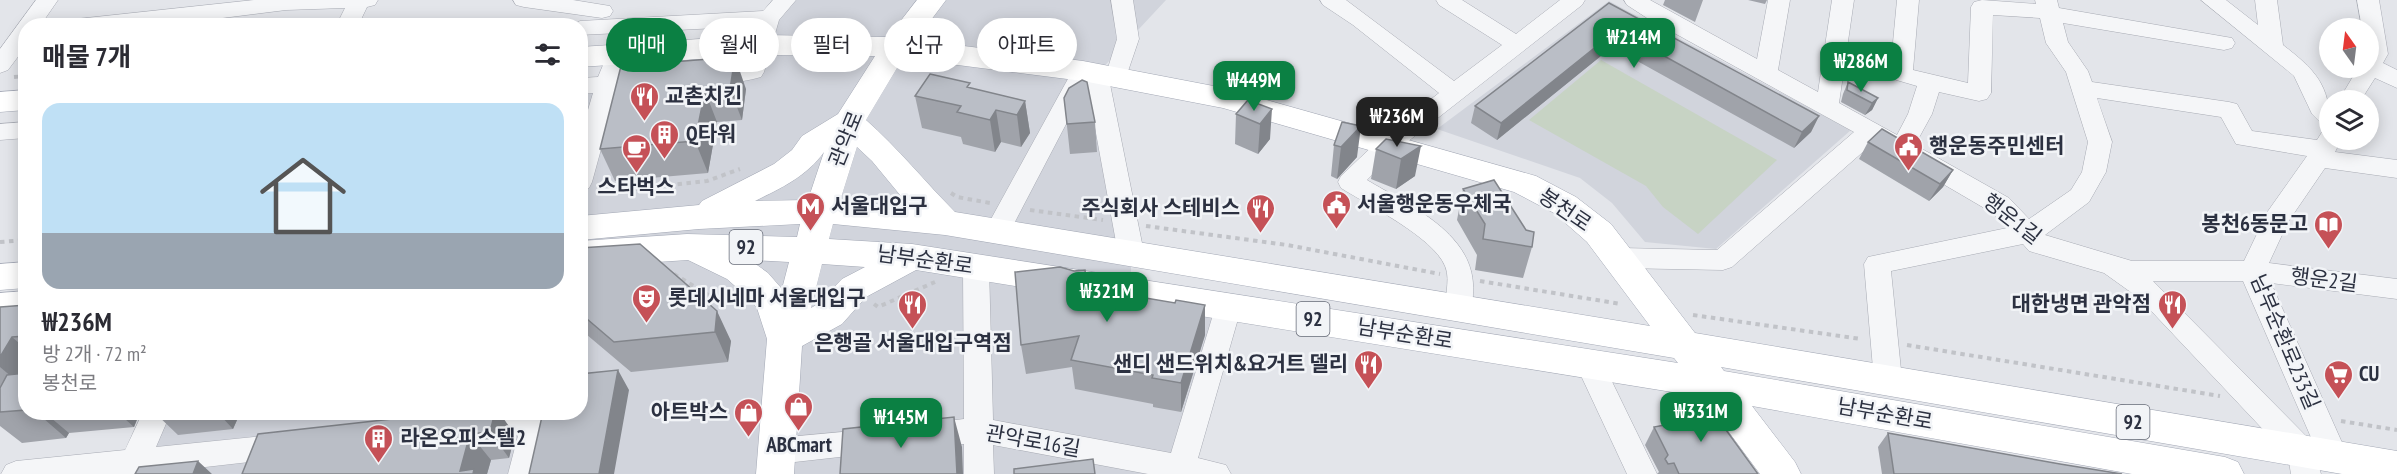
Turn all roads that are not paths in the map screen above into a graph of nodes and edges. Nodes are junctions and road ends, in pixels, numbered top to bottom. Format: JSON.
{"nodes":[{"id":1,"x":47,"y":0,"type":"edge"},
{"id":2,"x":359,"y":0,"type":"edge"},
{"id":3,"x":367,"y":0,"type":"edge"},
{"id":4,"x":524,"y":0,"type":"edge"},
{"id":5,"x":708,"y":0,"type":"edge"},
{"id":6,"x":785,"y":0,"type":"edge"},
{"id":7,"x":932,"y":0,"type":"edge"},
{"id":8,"x":1122,"y":0,"type":"edge"},
{"id":9,"x":1332,"y":0,"type":"edge"},
{"id":10,"x":1447,"y":0,"type":"edge"},
{"id":11,"x":1574,"y":0,"type":"edge"},
{"id":12,"x":1635,"y":0,"type":"edge"},
{"id":13,"x":1779,"y":0,"type":"edge"},
{"id":14,"x":1843,"y":0,"type":"edge"},
{"id":15,"x":1908,"y":0,"type":"edge"},
{"id":16,"x":2212,"y":0,"type":"edge"},
{"id":17,"x":2266,"y":0,"type":"edge"},
{"id":18,"x":2368,"y":0,"type":"edge"},
{"id":19,"x":1657,"y":7,"type":"edge"},
{"id":20,"x":2048,"y":9,"type":"edge"},
{"id":21,"x":596,"y":16,"type":"edge"},
{"id":22,"x":34,"y":18,"type":"edge"},
{"id":23,"x":164,"y":18,"type":"edge"},
{"id":24,"x":351,"y":18,"type":"edge"},
{"id":25,"x":702,"y":18,"type":"edge"},
{"id":26,"x":769,"y":18,"type":"edge"},
{"id":27,"x":918,"y":18,"type":"edge"},
{"id":28,"x":699,"y":21,"type":"edge"},
{"id":29,"x":0,"y":26,"type":"edge"},
{"id":30,"x":18,"y":27,"type":"edge"},
{"id":31,"x":18,"y":40,"type":"edge"},
{"id":32,"x":2224,"y":43,"type":"dead end"},
{"id":33,"x":1516,"y":44,"type":"junction"},
{"id":34,"x":2272,"y":46,"type":"junction"},
{"id":35,"x":884,"y":48,"type":"edge"},
{"id":36,"x":2382,"y":55,"type":"edge"},
{"id":37,"x":595,"y":56,"type":"edge"},
{"id":38,"x":779,"y":56,"type":"edge"},
{"id":39,"x":965,"y":56,"type":"edge"},
{"id":40,"x":699,"y":57,"type":"edge"},
{"id":41,"x":18,"y":64,"type":"edge"},
{"id":42,"x":0,"y":65,"type":"edge"},
{"id":43,"x":884,"y":65,"type":"edge"},
{"id":44,"x":703,"y":72,"type":"edge"},
{"id":45,"x":1099,"y":74,"type":"junction"},
{"id":46,"x":1766,"y":74,"type":"junction"},
{"id":47,"x":2397,"y":80,"type":"edge"},
{"id":48,"x":1930,"y":82,"type":"junction"},
{"id":49,"x":608,"y":84,"type":"junction"},
{"id":50,"x":588,"y":85,"type":"edge"},
{"id":51,"x":2082,"y":88,"type":"junction"},
{"id":52,"x":2357,"y":90,"type":"edge"},
{"id":53,"x":1454,"y":93,"type":"junction"},
{"id":54,"x":18,"y":100,"type":"edge"},
{"id":55,"x":0,"y":102,"type":"edge"},
{"id":56,"x":2319,"y":106,"type":"edge"},
{"id":57,"x":1827,"y":107,"type":"junction"},
{"id":58,"x":849,"y":122,"type":"junction"},
{"id":59,"x":18,"y":131,"type":"edge"},
{"id":60,"x":1871,"y":131,"type":"junction"},
{"id":61,"x":0,"y":132,"type":"edge"},
{"id":62,"x":1389,"y":144,"type":"junction"},
{"id":63,"x":1902,"y":148,"type":"junction"},
{"id":64,"x":2319,"y":148,"type":"edge"},
{"id":65,"x":2323,"y":150,"type":"edge"},
{"id":66,"x":2328,"y":150,"type":"edge"},
{"id":67,"x":2397,"y":169,"type":"edge"},
{"id":68,"x":588,"y":179,"type":"edge"},
{"id":69,"x":820,"y":212,"type":"junction"},
{"id":70,"x":945,"y":223,"type":"junction"},
{"id":71,"x":588,"y":228,"type":"edge"},
{"id":72,"x":998,"y":230,"type":"junction"},
{"id":73,"x":692,"y":231,"type":"junction"},
{"id":74,"x":2027,"y":234,"type":"junction"},
{"id":75,"x":810,"y":249,"type":"junction"},
{"id":76,"x":588,"y":252,"type":"edge"},
{"id":77,"x":1131,"y":253,"type":"junction"},
{"id":78,"x":912,"y":257,"type":"junction"},
{"id":79,"x":1620,"y":258,"type":"junction"},
{"id":80,"x":2109,"y":264,"type":"junction"},
{"id":81,"x":976,"y":267,"type":"junction"},
{"id":82,"x":2252,"y":271,"type":"junction"},
{"id":83,"x":18,"y":276,"type":"edge"},
{"id":84,"x":0,"y":277,"type":"edge"},
{"id":85,"x":2397,"y":289,"type":"edge"},
{"id":86,"x":1229,"y":305,"type":"junction"},
{"id":87,"x":18,"y":306,"type":"edge"},
{"id":88,"x":0,"y":307,"type":"edge"},
{"id":89,"x":1459,"y":308,"type":"junction"},
{"id":90,"x":785,"y":339,"type":"junction"},
{"id":91,"x":1685,"y":345,"type":"junction"},
{"id":92,"x":1590,"y":365,"type":"junction"},
{"id":93,"x":1714,"y":384,"type":"junction"},
{"id":94,"x":1877,"y":390,"type":"junction"},
{"id":95,"x":153,"y":420,"type":"edge"},
{"id":96,"x":501,"y":420,"type":"edge"},
{"id":97,"x":537,"y":420,"type":"edge"},
{"id":98,"x":442,"y":428,"type":"edge"},
{"id":99,"x":979,"y":430,"type":"junction"},
{"id":100,"x":312,"y":443,"type":"edge"},
{"id":101,"x":2313,"y":460,"type":"edge"},
{"id":102,"x":776,"y":463,"type":"edge"},
{"id":103,"x":2397,"y":467,"type":"edge"},
{"id":104,"x":131,"y":468,"type":"edge"},
{"id":105,"x":1180,"y":471,"type":"edge"},
{"id":106,"x":16,"y":474,"type":"edge"},
{"id":107,"x":523,"y":474,"type":"edge"},
{"id":108,"x":979,"y":474,"type":"edge"},
{"id":109,"x":1216,"y":474,"type":"edge"},
{"id":110,"x":1641,"y":474,"type":"edge"},
{"id":111,"x":1782,"y":474,"type":"edge"},
{"id":112,"x":2225,"y":474,"type":"edge"}],
"edges":[{"from":1,"to":22,"type":"street"},
{"from":2,"to":3,"type":"street"},
{"from":2,"to":23,"type":"street"},
{"from":2,"to":24,"type":"street"},
{"from":4,"to":21,"type":"street"},
{"from":5,"to":25,"type":"street"},
{"from":6,"to":26,"type":"street"},
{"from":7,"to":27,"type":"main road","name":"관악로"},
{"from":8,"to":45,"type":"street"},
{"from":9,"to":53,"type":"street"},
{"from":10,"to":33,"type":"street"},
{"from":11,"to":33,"type":"street"},
{"from":12,"to":19,"type":"street","name":"행운1길"},
{"from":13,"to":46,"type":"street"},
{"from":14,"to":57,"type":"street"},
{"from":15,"to":48,"type":"street"},
{"from":16,"to":34,"type":"street"},
{"from":17,"to":34,"type":"street"},
{"from":18,"to":36,"type":"street"},
{"from":19,"to":46,"type":"street","name":"행운1길"},
{"from":20,"to":32,"type":"street"},
{"from":20,"to":48,"type":"street"},
{"from":20,"to":51,"type":"street"},
{"from":21,"to":28,"type":"street"},
{"from":21,"to":37,"type":"street"},
{"from":29,"to":30,"type":"street"},
{"from":31,"to":42,"type":"street"},
{"from":33,"to":53,"type":"street"},
{"from":34,"to":56,"type":"street"},
{"from":35,"to":38,"type":"main road","name":"봉천로"},
{"from":36,"to":47,"type":"street"},
{"from":36,"to":52,"type":"street"},
{"from":37,"to":40,"type":"main road","name":"봉천로"},
{"from":37,"to":49,"type":"street"},
{"from":39,"to":45,"type":"main road","name":"봉천로"},
{"from":41,"to":42,"type":"street"},
{"from":43,"to":58,"type":"main road","name":"관악로"},
{"from":44,"to":49,"type":"street","name":"봉천로"},
{"from":45,"to":62,"type":"main road","name":"봉천로"},
{"from":45,"to":72,"type":"street"},
{"from":45,"to":77,"type":"street"},
{"from":46,"to":57,"type":"street","name":"행운1길"},
{"from":48,"to":63,"type":"street"},
{"from":49,"to":50,"type":"street","name":"봉천로"},
{"from":49,"to":68,"type":"street"},
{"from":51,"to":64,"type":"street"},
{"from":51,"to":74,"type":"street"},
{"from":53,"to":62,"type":"street"},
{"from":54,"to":55,"type":"main road"},
{"from":57,"to":60,"type":"street","name":"행운1길"},
{"from":58,"to":69,"type":"main road","name":"관악로"},
{"from":58,"to":70,"type":"main road"},
{"from":58,"to":73,"type":"main road"},
{"from":59,"to":61,"type":"street"},
{"from":60,"to":63,"type":"street","name":"행운1길"},
{"from":60,"to":79,"type":"street"},
{"from":62,"to":79,"type":"main road","name":"봉천로"},
{"from":62,"to":89,"type":"street","name":"남부순환로"},
{"from":63,"to":74,"type":"street","name":"행운1길"},
{"from":65,"to":82,"type":"street","name":"남부순환로233길"},
{"from":66,"to":67,"type":"street"},
{"from":69,"to":70,"type":"main road","name":"남부순환로","number":"92"},
{"from":69,"to":73,"type":"main road","name":"남부순환로","number":"92"},
{"from":69,"to":75,"type":"main road","name":"관악로"},
{"from":70,"to":72,"type":"main road","name":"남부순환로","number":"92"},
{"from":71,"to":73,"type":"main road","name":"남부순환로","number":"92"},
{"from":72,"to":77,"type":"main road","name":"남부순환로","number":"92"},
{"from":73,"to":75,"type":"main road","name":"남부순환로","number":"92"},
{"from":73,"to":76,"type":"main road","name":"남부순환로","number":"92"},
{"from":73,"to":90,"type":"main road"},
{"from":74,"to":80,"type":"street","name":"행운1길"},
{"from":74,"to":94,"type":"street"},
{"from":75,"to":78,"type":"main road","name":"남부순환로","number":"92"},
{"from":75,"to":90,"type":"main road","name":"관악로"},
{"from":77,"to":89,"type":"main road","name":"남부순환로","number":"92"},
{"from":78,"to":81,"type":"main road","name":"남부순환로","number":"92"},
{"from":78,"to":90,"type":"main road"},
{"from":79,"to":91,"type":"main road","name":"봉천로"},
{"from":80,"to":82,"type":"street","name":"행운1길"},
{"from":80,"to":101,"type":"street"},
{"from":81,"to":86,"type":"main road","name":"남부순환로","number":"92"},
{"from":81,"to":99,"type":"street"},
{"from":82,"to":85,"type":"street","name":"행운2길"},
{"from":82,"to":101,"type":"street","name":"남부순환로233길"},
{"from":83,"to":84,"type":"main road"},
{"from":86,"to":92,"type":"main road","name":"남부순환로","number":"92"},
{"from":86,"to":105,"type":"street"},
{"from":87,"to":88,"type":"main road"},
{"from":89,"to":91,"type":"main road","name":"남부순환로","number":"92"},
{"from":90,"to":102,"type":"main road","name":"관악로"},
{"from":91,"to":93,"type":"main road","name":"봉천로"},
{"from":91,"to":94,"type":"main road","name":"남부순환로","number":"92"},
{"from":92,"to":93,"type":"main road","name":"남부순환로","number":"92"},
{"from":92,"to":110,"type":"street"},
{"from":93,"to":94,"type":"main road","name":"남부순환로","number":"92"},
{"from":93,"to":111,"type":"main road","name":"봉천로"},
{"from":94,"to":101,"type":"main road","name":"남부순환로","number":"92"},
{"from":94,"to":112,"type":"main road","name":"남부순환로","number":"92"},
{"from":95,"to":104,"type":"street"},
{"from":96,"to":98,"type":"street"},
{"from":97,"to":107,"type":"street"},
{"from":99,"to":102,"type":"street","name":"관악로16길"},
{"from":99,"to":105,"type":"street","name":"관악로16길"},
{"from":99,"to":108,"type":"street"},
{"from":100,"to":104,"type":"street"},
{"from":101,"to":103,"type":"main road","name":"남부순환로","number":"92"},
{"from":104,"to":106,"type":"street"},
{"from":105,"to":109,"type":"street","name":"관악로16길"}]}
